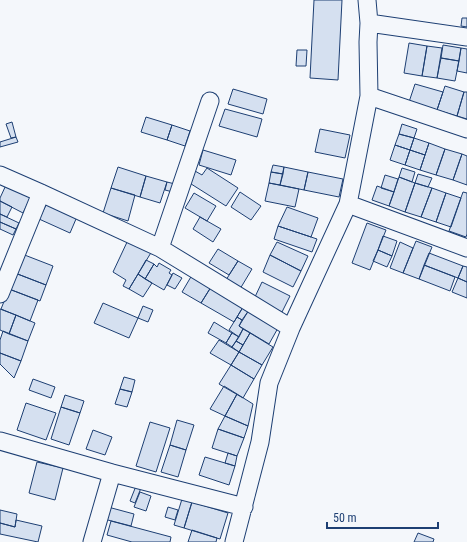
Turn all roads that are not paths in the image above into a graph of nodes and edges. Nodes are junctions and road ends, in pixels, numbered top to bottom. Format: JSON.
{"nodes":[{"id":1,"x":367,"y":0,"type":"edge"},
{"id":2,"x":369,"y":24,"type":"junction"},
{"id":3,"x":467,"y":37,"type":"edge"},
{"id":4,"x":369,"y":96,"type":"junction"},
{"id":5,"x":210,"y":101,"type":"dead end"},
{"id":6,"x":467,"y":129,"type":"edge"},
{"id":7,"x":0,"y":175,"type":"edge"},
{"id":8,"x":41,"y":193,"type":"junction"},
{"id":9,"x":348,"y":204,"type":"junction"},
{"id":10,"x":160,"y":248,"type":"junction"},
{"id":11,"x":467,"y":248,"type":"edge"},
{"id":12,"x":0,"y":294,"type":"edge"},
{"id":13,"x":291,"y":328,"type":"junction"},
{"id":14,"x":0,"y":441,"type":"edge"},
{"id":15,"x":112,"y":473,"type":"junction"},
{"id":16,"x":244,"y":507,"type":"junction"},
{"id":17,"x":92,"y":542,"type":"edge"},
{"id":18,"x":234,"y":542,"type":"edge"}],
"edges":[{"from":1,"to":2,"type":"street"},
{"from":2,"to":3,"type":"street"},
{"from":2,"to":4,"type":"street"},
{"from":4,"to":6,"type":"street"},
{"from":4,"to":9,"type":"street"},
{"from":5,"to":10,"type":"street"},
{"from":7,"to":8,"type":"street"},
{"from":8,"to":10,"type":"street"},
{"from":8,"to":12,"type":"street"},
{"from":9,"to":11,"type":"street"},
{"from":9,"to":13,"type":"street"},
{"from":10,"to":13,"type":"street"},
{"from":13,"to":16,"type":"street"},
{"from":14,"to":15,"type":"street"},
{"from":15,"to":16,"type":"street"},
{"from":15,"to":17,"type":"street"},
{"from":16,"to":18,"type":"street"}]}
